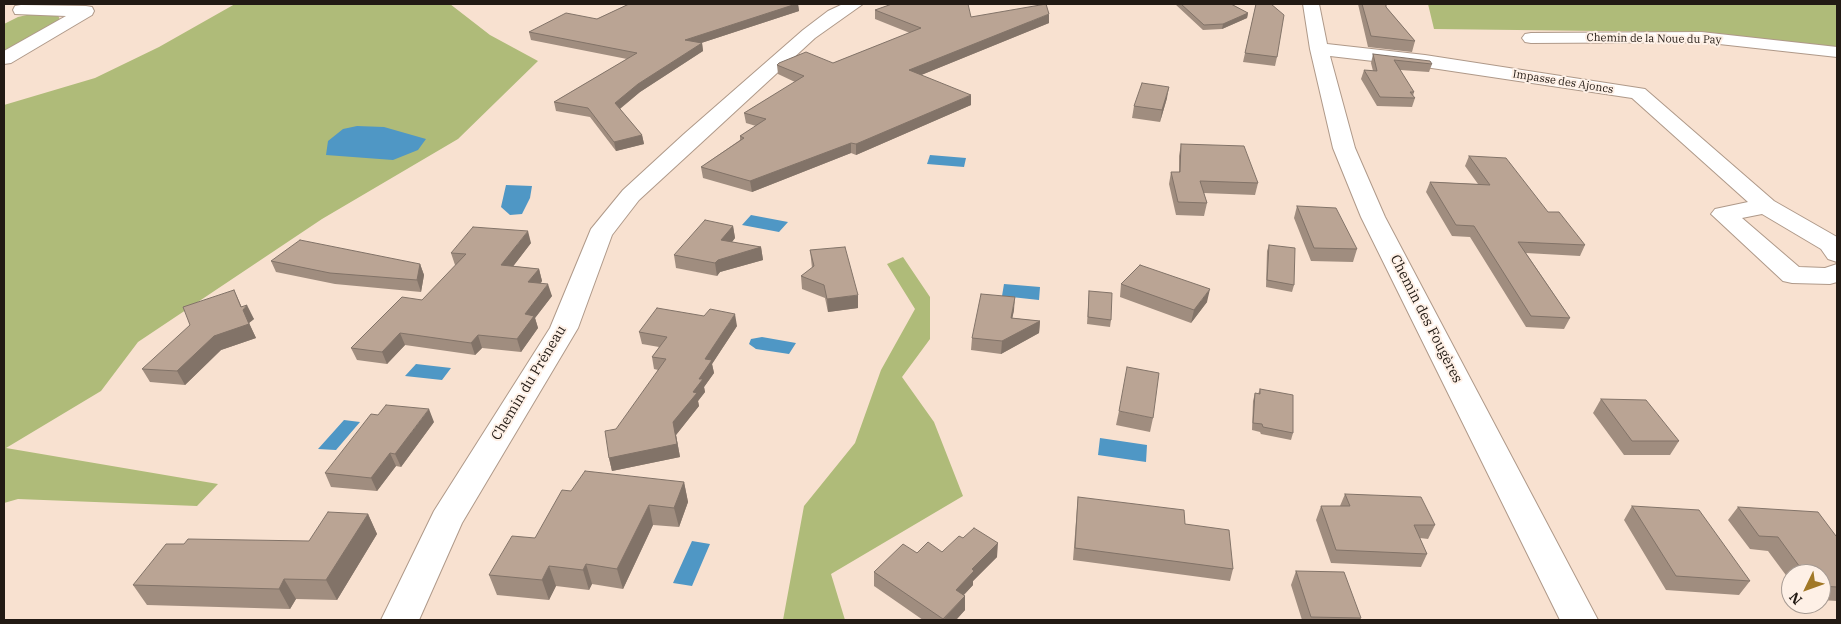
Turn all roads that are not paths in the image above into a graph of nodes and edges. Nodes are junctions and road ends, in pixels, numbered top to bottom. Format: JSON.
{"nodes":[{"id":1,"x":855,"y":4,"type":"edge"},
{"id":2,"x":1311,"y":4,"type":"edge"},
{"id":3,"x":27,"y":7,"type":"edge"},
{"id":4,"x":4,"y":20,"type":"edge"},
{"id":5,"x":1531,"y":38,"type":"dead end"},
{"id":6,"x":1319,"y":49,"type":"junction"},
{"id":7,"x":1837,"y":52,"type":"edge"},
{"id":8,"x":4,"y":59,"type":"edge"},
{"id":9,"x":1766,"y":206,"type":"junction"},
{"id":10,"x":1835,"y":247,"type":"edge"},
{"id":11,"x":1837,"y":272,"type":"edge"},
{"id":12,"x":400,"y":620,"type":"edge"},
{"id":13,"x":1579,"y":620,"type":"edge"}],
"edges":[{"from":1,"to":12,"type":"street","name":"Chemin du Préneau"},
{"from":2,"to":6,"type":"street","name":"Chemin des Fougères"},
{"from":3,"to":4,"type":"street"},
{"from":3,"to":8,"type":"street"},
{"from":5,"to":7,"type":"street","name":"Chemin de la Noue du Pay"},
{"from":6,"to":9,"type":"street","name":"Impasse des Ajoncs"},
{"from":6,"to":13,"type":"street","name":"Chemin des Fougères"},
{"from":9,"to":10,"type":"street","name":"Impasse des Ajoncs"},
{"from":9,"to":11,"type":"street"}]}
